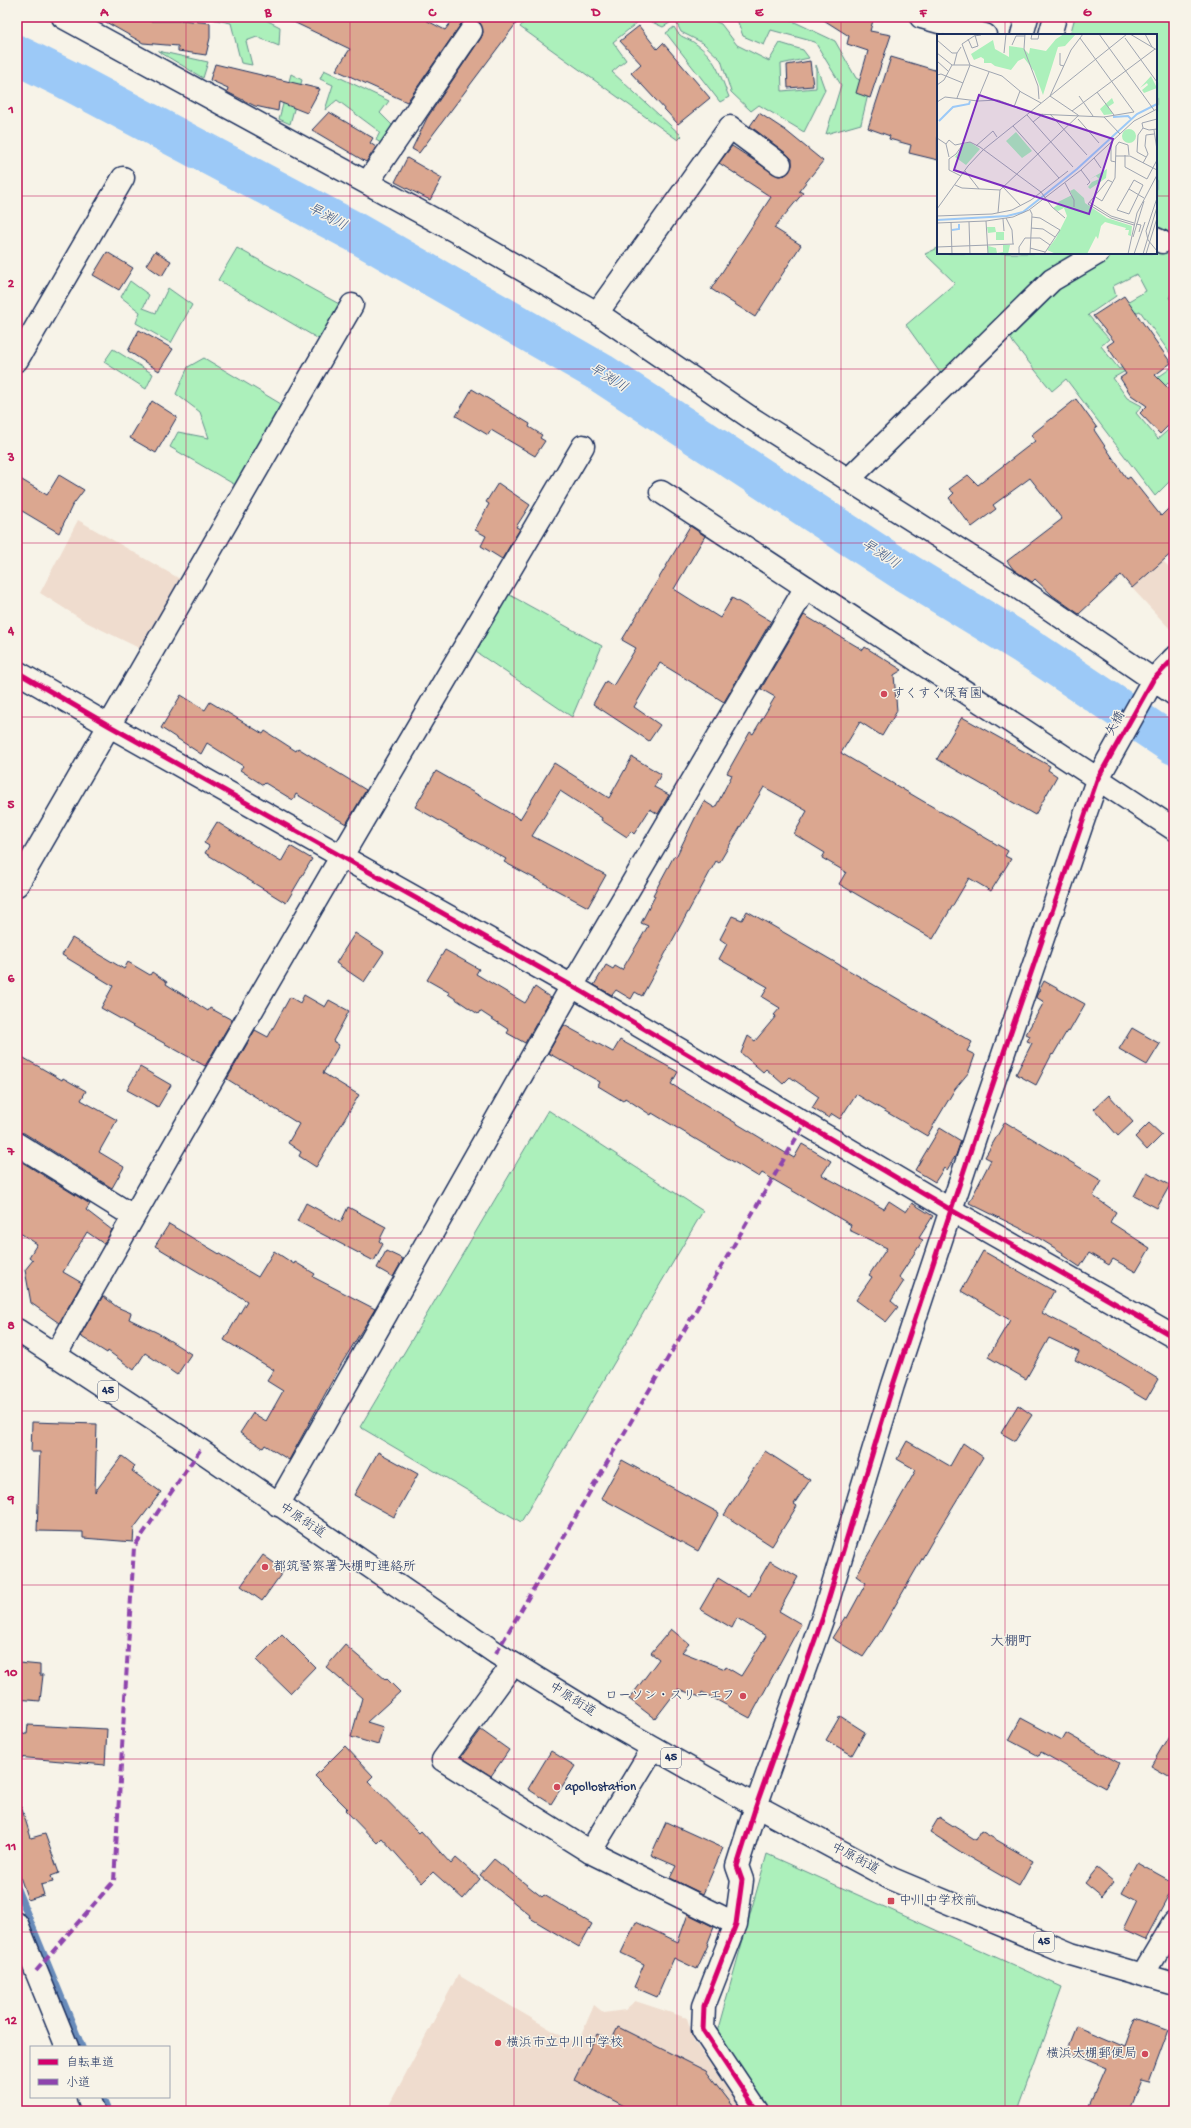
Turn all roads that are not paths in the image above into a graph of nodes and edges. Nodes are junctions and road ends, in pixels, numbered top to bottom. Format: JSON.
{"nodes":[{"id":1,"x":63,"y":17,"type":"edge"},
{"id":2,"x":921,"y":17,"type":"edge"},
{"id":3,"x":1027,"y":17,"type":"edge"},
{"id":4,"x":1055,"y":17,"type":"edge"},
{"id":5,"x":471,"y":31,"type":"dead end"},
{"id":6,"x":981,"y":34,"type":"edge"},
{"id":7,"x":1022,"y":34,"type":"edge"},
{"id":8,"x":1050,"y":34,"type":"edge"},
{"id":9,"x":780,"y":164,"type":"dead end"},
{"id":10,"x":123,"y":178,"type":"dead end"},
{"id":11,"x":367,"y":183,"type":"junction"},
{"id":12,"x":1096,"y":254,"type":"edge"},
{"id":13,"x":352,"y":305,"type":"dead end"},
{"id":14,"x":597,"y":313,"type":"junction"},
{"id":15,"x":17,"y":360,"type":"edge"},
{"id":16,"x":583,"y":446,"type":"dead end"},
{"id":17,"x":848,"y":480,"type":"junction"},
{"id":18,"x":661,"y":492,"type":"dead end"},
{"id":19,"x":806,"y":587,"type":"junction"},
{"id":20,"x":1174,"y":658,"type":"edge"},
{"id":21,"x":17,"y":672,"type":"edge"},
{"id":22,"x":1153,"y":680,"type":"junction"},
{"id":23,"x":1174,"y":694,"type":"edge"},
{"id":24,"x":108,"y":725,"type":"junction"},
{"id":25,"x":1097,"y":780,"type":"junction"},
{"id":26,"x":1174,"y":828,"type":"edge"},
{"id":27,"x":342,"y":856,"type":"junction"},
{"id":28,"x":17,"y":885,"type":"edge"},
{"id":29,"x":572,"y":986,"type":"junction"},
{"id":30,"x":17,"y":1144,"type":"edge"},
{"id":31,"x":951,"y":1210,"type":"junction"},
{"id":32,"x":133,"y":1216,"type":"junction"},
{"id":33,"x":17,"y":1330,"type":"edge"},
{"id":34,"x":1174,"y":1337,"type":"edge"},
{"id":35,"x":55,"y":1356,"type":"junction"},
{"id":36,"x":278,"y":1505,"type":"junction"},
{"id":37,"x":513,"y":1664,"type":"junction"},
{"id":38,"x":653,"y":1748,"type":"junction"},
{"id":39,"x":756,"y":1806,"type":"junction"},
{"id":40,"x":590,"y":1852,"type":"junction"},
{"id":41,"x":1174,"y":1922,"type":"edge"},
{"id":42,"x":17,"y":1924,"type":"edge"},
{"id":43,"x":736,"y":1924,"type":"junction"},
{"id":44,"x":1143,"y":1974,"type":"junction"},
{"id":45,"x":1174,"y":1984,"type":"edge"},
{"id":46,"x":67,"y":2046,"type":"edge"},
{"id":47,"x":88,"y":2098,"type":"edge"},
{"id":48,"x":93,"y":2111,"type":"edge"},
{"id":49,"x":757,"y":2111,"type":"edge"}],
"edges":[{"from":1,"to":11,"type":"street"},
{"from":2,"to":6,"type":"street"},
{"from":3,"to":7,"type":"street"},
{"from":4,"to":8,"type":"street"},
{"from":5,"to":11,"type":"street"},
{"from":9,"to":14,"type":"street"},
{"from":10,"to":15,"type":"street"},
{"from":11,"to":14,"type":"street"},
{"from":12,"to":17,"type":"street"},
{"from":13,"to":24,"type":"street"},
{"from":14,"to":17,"type":"street"},
{"from":16,"to":27,"type":"street"},
{"from":17,"to":22,"type":"street"},
{"from":18,"to":19,"type":"street"},
{"from":19,"to":25,"type":"street"},
{"from":19,"to":29,"type":"street"},
{"from":20,"to":22,"type":"street","name":"矢橋"},
{"from":21,"to":24,"type":"street"},
{"from":22,"to":23,"type":"street"},
{"from":22,"to":25,"type":"street","name":"矢橋"},
{"from":24,"to":27,"type":"street"},
{"from":24,"to":28,"type":"street"},
{"from":25,"to":26,"type":"street"},
{"from":25,"to":31,"type":"street","name":"矢橋"},
{"from":27,"to":29,"type":"street"},
{"from":27,"to":32,"type":"street"},
{"from":29,"to":31,"type":"street"},
{"from":29,"to":36,"type":"street"},
{"from":30,"to":32,"type":"street"},
{"from":31,"to":34,"type":"street"},
{"from":31,"to":39,"type":"street","name":"矢橋"},
{"from":32,"to":35,"type":"street"},
{"from":33,"to":35,"type":"street","name":"中原街道","number":"45"},
{"from":35,"to":36,"type":"street","name":"中原街道","number":"45"},
{"from":36,"to":37,"type":"street","name":"中原街道","number":"45"},
{"from":37,"to":38,"type":"street","name":"中原街道","number":"45"},
{"from":37,"to":40,"type":"street"},
{"from":38,"to":39,"type":"street","name":"中原街道","number":"45"},
{"from":38,"to":40,"type":"street"},
{"from":39,"to":43,"type":"street","name":"矢橋"},
{"from":39,"to":44,"type":"street","name":"中原街道","number":"45"},
{"from":40,"to":43,"type":"street"},
{"from":41,"to":44,"type":"street"},
{"from":42,"to":46,"type":"street"},
{"from":43,"to":49,"type":"street","name":"矢橋"},
{"from":44,"to":45,"type":"street","name":"中原街道","number":"45"},
{"from":47,"to":48,"type":"street"}]}
